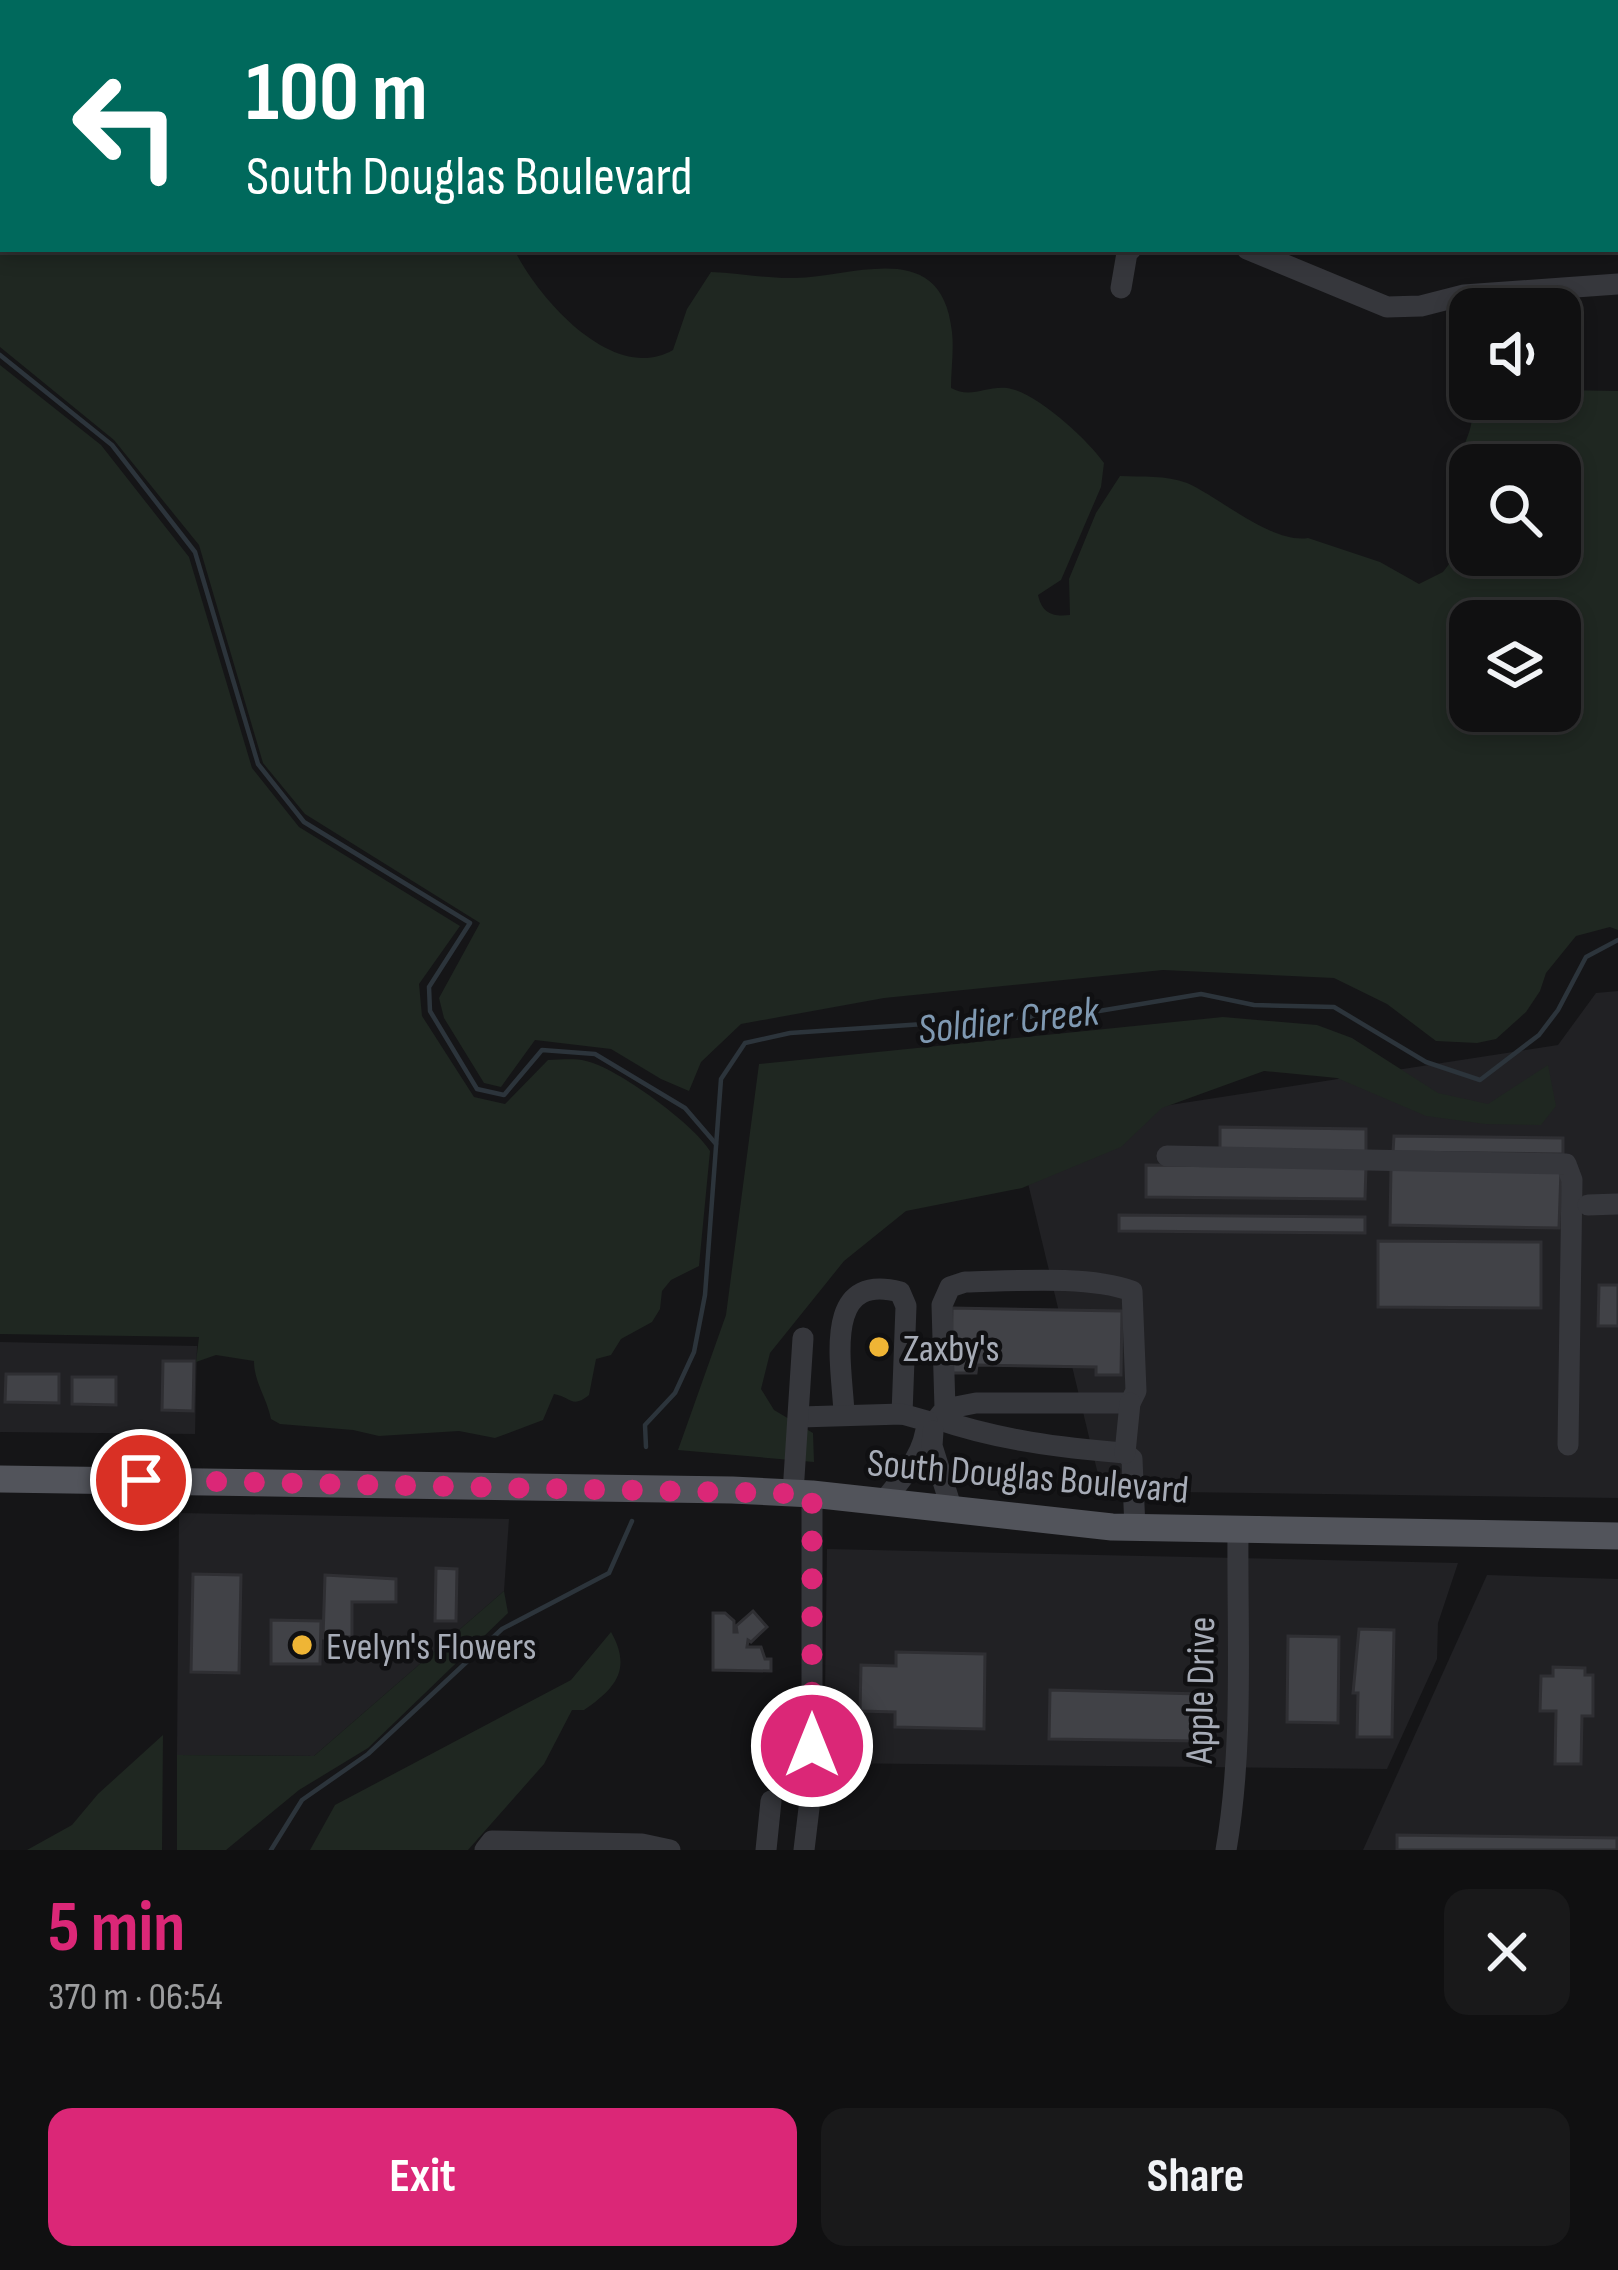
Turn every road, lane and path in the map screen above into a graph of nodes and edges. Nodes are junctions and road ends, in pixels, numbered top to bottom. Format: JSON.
{"nodes":[{"id":1,"x":1128,"y":252,"type":"edge"},
{"id":2,"x":1254,"y":252,"type":"edge"},
{"id":3,"x":1618,"y":284,"type":"edge"},
{"id":4,"x":1120,"y":288,"type":"dead end"},
{"id":5,"x":1167,"y":1156,"type":"dead end"},
{"id":6,"x":1588,"y":1204,"type":"dead end"},
{"id":7,"x":1618,"y":1204,"type":"edge"},
{"id":8,"x":803,"y":1338,"type":"dead end"},
{"id":9,"x":1130,"y":1403,"type":"junction"},
{"id":10,"x":844,"y":1413,"type":"junction"},
{"id":11,"x":902,"y":1414,"type":"junction"},
{"id":12,"x":800,"y":1417,"type":"junction"},
{"id":13,"x":935,"y":1427,"type":"junction"},
{"id":14,"x":1568,"y":1445,"type":"dead end"},
{"id":15,"x":1125,"y":1453,"type":"junction"},
{"id":16,"x":0,"y":1479,"type":"edge"},
{"id":17,"x":802,"y":1494,"type":"junction"},
{"id":18,"x":883,"y":1502,"type":"junction"},
{"id":19,"x":952,"y":1510,"type":"junction"},
{"id":20,"x":1135,"y":1528,"type":"junction"},
{"id":21,"x":1238,"y":1531,"type":"junction"},
{"id":22,"x":1618,"y":1536,"type":"edge"},
{"id":23,"x":771,"y":1802,"type":"dead end"},
{"id":24,"x":485,"y":1850,"type":"edge"},
{"id":25,"x":670,"y":1850,"type":"edge"},
{"id":26,"x":766,"y":1850,"type":"edge"},
{"id":27,"x":804,"y":1850,"type":"edge"},
{"id":28,"x":1226,"y":1850,"type":"edge"}],
"edges":[{"from":1,"to":4,"type":"street"},
{"from":2,"to":3,"type":"street"},
{"from":5,"to":14,"type":"street"},
{"from":6,"to":7,"type":"street"},
{"from":8,"to":12,"type":"street"},
{"from":9,"to":13,"type":"street"},
{"from":9,"to":13,"type":"street"},
{"from":9,"to":15,"type":"street"},
{"from":10,"to":11,"type":"street"},
{"from":10,"to":11,"type":"street"},
{"from":10,"to":12,"type":"street"},
{"from":11,"to":13,"type":"street"},
{"from":12,"to":17,"type":"street"},
{"from":13,"to":15,"type":"street"},
{"from":13,"to":18,"type":"street"},
{"from":13,"to":19,"type":"street"},
{"from":15,"to":20,"type":"street"},
{"from":16,"to":17,"type":"main road","name":"South Douglas Boulevard"},
{"from":17,"to":18,"type":"main road","name":"South Douglas Boulevard"},
{"from":17,"to":27,"type":"street"},
{"from":18,"to":19,"type":"main road","name":"South Douglas Boulevard"},
{"from":19,"to":20,"type":"main road","name":"South Douglas Boulevard"},
{"from":20,"to":21,"type":"main road","name":"South Douglas Boulevard"},
{"from":21,"to":22,"type":"main road","name":"South Douglas Boulevard"},
{"from":21,"to":28,"type":"street","name":"Apple Drive"},
{"from":23,"to":26,"type":"street"},
{"from":24,"to":25,"type":"street"}]}
